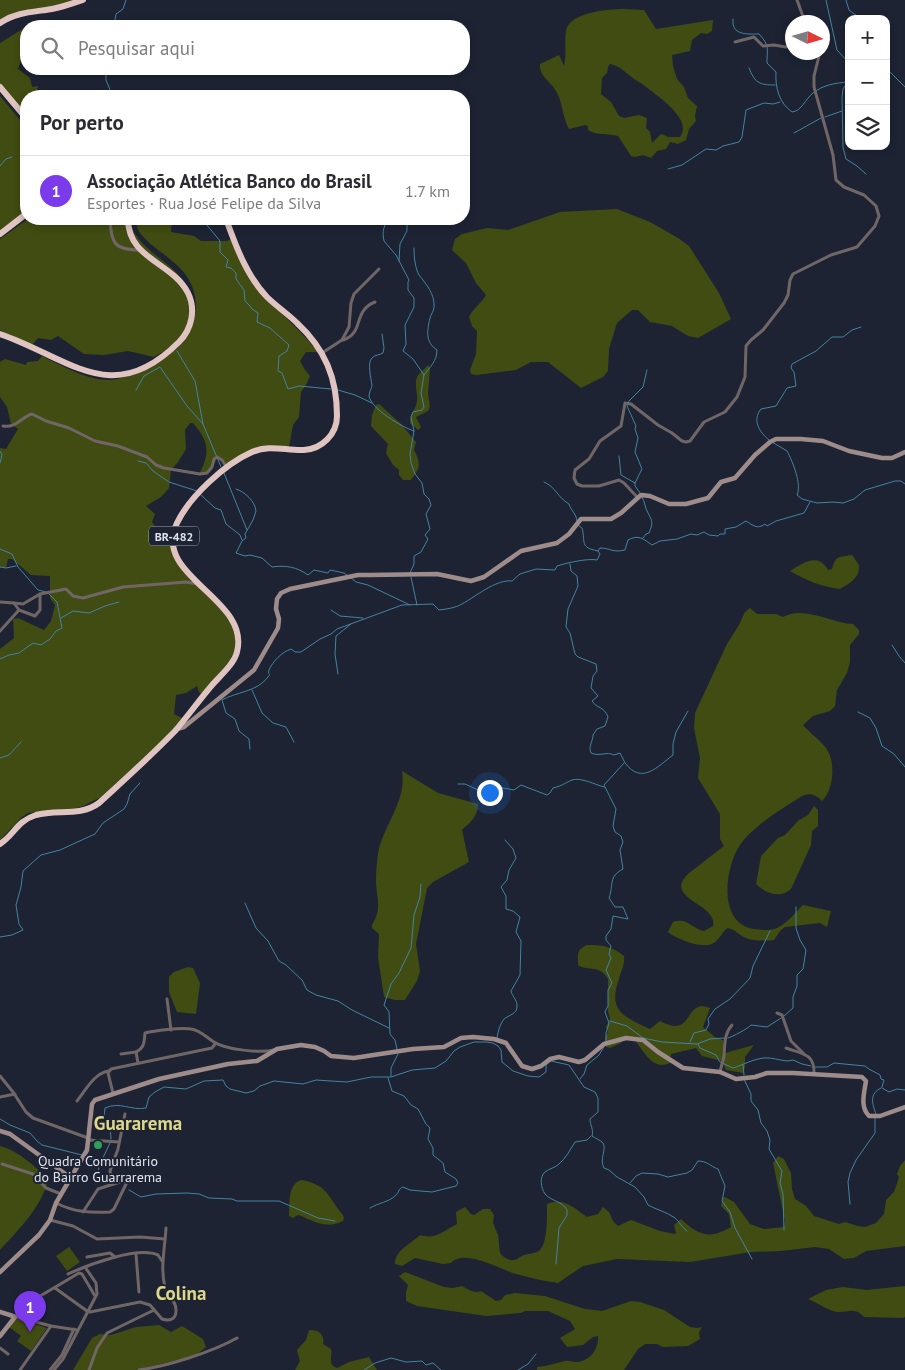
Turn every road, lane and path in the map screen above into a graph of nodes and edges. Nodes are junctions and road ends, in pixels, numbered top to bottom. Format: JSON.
{"nodes":[{"id":1,"x":82,"y":0,"type":"edge"},
{"id":2,"x":797,"y":0,"type":"edge"},
{"id":3,"x":801,"y":15,"type":"edge"},
{"id":4,"x":0,"y":23,"type":"edge"},
{"id":5,"x":734,"y":42,"type":"dead end"},
{"id":6,"x":785,"y":47,"type":"edge"},
{"id":7,"x":818,"y":60,"type":"edge"},
{"id":8,"x":0,"y":87,"type":"edge"},
{"id":9,"x":20,"y":111,"type":"edge"},
{"id":10,"x":20,"y":219,"type":"edge"},
{"id":11,"x":111,"y":225,"type":"edge"},
{"id":12,"x":129,"y":225,"type":"edge"},
{"id":13,"x":228,"y":225,"type":"edge"},
{"id":14,"x":0,"y":234,"type":"edge"},
{"id":15,"x":140,"y":250,"type":"junction"},
{"id":16,"x":379,"y":269,"type":"dead end"},
{"id":17,"x":375,"y":302,"type":"dead end"},
{"id":18,"x":0,"y":334,"type":"edge"},
{"id":19,"x":342,"y":340,"type":"junction"},
{"id":20,"x":322,"y":353,"type":"junction"},
{"id":21,"x":3,"y":426,"type":"dead end"},
{"id":22,"x":905,"y":452,"type":"edge"},
{"id":23,"x":227,"y":468,"type":"junction"},
{"id":24,"x":638,"y":498,"type":"junction"},
{"id":25,"x":199,"y":584,"type":"junction"},
{"id":26,"x":40,"y":594,"type":"junction"},
{"id":27,"x":0,"y":602,"type":"edge"},
{"id":28,"x":14,"y":603,"type":"junction"},
{"id":29,"x":19,"y":610,"type":"junction"},
{"id":30,"x":0,"y":631,"type":"edge"},
{"id":31,"x":176,"y":730,"type":"junction"},
{"id":32,"x":0,"y":844,"type":"edge"},
{"id":33,"x":166,"y":999,"type":"dead end"},
{"id":34,"x":776,"y":1014,"type":"dead end"},
{"id":35,"x":732,"y":1024,"type":"dead end"},
{"id":36,"x":171,"y":1030,"type":"junction"},
{"id":37,"x":215,"y":1044,"type":"junction"},
{"id":38,"x":786,"y":1048,"type":"dead end"},
{"id":39,"x":277,"y":1049,"type":"junction"},
{"id":40,"x":136,"y":1052,"type":"junction"},
{"id":41,"x":121,"y":1054,"type":"dead end"},
{"id":42,"x":804,"y":1054,"type":"junction"},
{"id":43,"x":138,"y":1063,"type":"junction"},
{"id":44,"x":108,"y":1071,"type":"junction"},
{"id":45,"x":720,"y":1072,"type":"junction"},
{"id":46,"x":814,"y":1074,"type":"junction"},
{"id":47,"x":0,"y":1076,"type":"edge"},
{"id":48,"x":113,"y":1093,"type":"junction"},
{"id":49,"x":14,"y":1094,"type":"junction"},
{"id":50,"x":0,"y":1097,"type":"edge"},
{"id":51,"x":77,"y":1101,"type":"dead end"},
{"id":52,"x":905,"y":1108,"type":"edge"},
{"id":53,"x":125,"y":1114,"type":"dead end"},
{"id":54,"x":0,"y":1131,"type":"edge"},
{"id":55,"x":89,"y":1139,"type":"junction"},
{"id":56,"x":119,"y":1142,"type":"junction"},
{"id":57,"x":2,"y":1164,"type":"dead end"},
{"id":58,"x":72,"y":1178,"type":"junction"},
{"id":59,"x":113,"y":1184,"type":"junction"},
{"id":60,"x":62,"y":1194,"type":"junction"},
{"id":61,"x":56,"y":1203,"type":"junction"},
{"id":62,"x":83,"y":1212,"type":"junction"},
{"id":63,"x":50,"y":1220,"type":"junction"},
{"id":64,"x":166,"y":1228,"type":"dead end"},
{"id":65,"x":165,"y":1239,"type":"junction"},
{"id":66,"x":136,"y":1254,"type":"junction"},
{"id":67,"x":87,"y":1256,"type":"dead end"},
{"id":68,"x":115,"y":1257,"type":"junction"},
{"id":69,"x":163,"y":1264,"type":"junction"},
{"id":70,"x":85,"y":1267,"type":"junction"},
{"id":71,"x":0,"y":1272,"type":"edge"},
{"id":72,"x":68,"y":1274,"type":"dead end"},
{"id":73,"x":55,"y":1288,"type":"junction"},
{"id":74,"x":139,"y":1292,"type":"dead end"},
{"id":75,"x":96,"y":1296,"type":"junction"},
{"id":76,"x":154,"y":1310,"type":"junction"},
{"id":77,"x":87,"y":1311,"type":"junction"},
{"id":78,"x":0,"y":1312,"type":"edge"},
{"id":79,"x":14,"y":1316,"type":"junction"},
{"id":80,"x":51,"y":1326,"type":"junction"},
{"id":81,"x":76,"y":1329,"type":"junction"},
{"id":82,"x":0,"y":1336,"type":"edge"},
{"id":83,"x":237,"y":1338,"type":"dead end"},
{"id":84,"x":0,"y":1348,"type":"edge"},
{"id":85,"x":8,"y":1354,"type":"dead end"},
{"id":86,"x":61,"y":1358,"type":"junction"},
{"id":87,"x":20,"y":1370,"type":"edge"},
{"id":88,"x":50,"y":1370,"type":"edge"},
{"id":89,"x":54,"y":1370,"type":"edge"},
{"id":90,"x":89,"y":1370,"type":"edge"},
{"id":91,"x":139,"y":1370,"type":"edge"}],
"edges":[{"from":1,"to":4,"type":"highway"},
{"from":2,"to":3,"type":"street"},
{"from":5,"to":6,"type":"street"},
{"from":7,"to":24,"type":"street"},
{"from":8,"to":9,"type":"highway"},
{"from":10,"to":14,"type":"highway"},
{"from":11,"to":15,"type":"street"},
{"from":12,"to":15,"type":"highway"},
{"from":13,"to":20,"type":"highway","number":"BR-482"},
{"from":15,"to":18,"type":"highway"},
{"from":16,"to":19,"type":"street"},
{"from":17,"to":19,"type":"street"},
{"from":19,"to":20,"type":"street"},
{"from":20,"to":23,"type":"highway","number":"BR-482"},
{"from":21,"to":23,"type":"street"},
{"from":22,"to":24,"type":"street"},
{"from":23,"to":25,"type":"highway","number":"BR-482"},
{"from":24,"to":31,"type":"street"},
{"from":25,"to":26,"type":"street"},
{"from":25,"to":31,"type":"highway","number":"BR-482"},
{"from":26,"to":28,"type":"street"},
{"from":26,"to":29,"type":"street"},
{"from":27,"to":28,"type":"street"},
{"from":28,"to":29,"type":"street"},
{"from":29,"to":30,"type":"street"},
{"from":31,"to":32,"type":"highway","number":"BR-482"},
{"from":33,"to":36,"type":"street"},
{"from":34,"to":42,"type":"street"},
{"from":35,"to":45,"type":"street"},
{"from":36,"to":37,"type":"street"},
{"from":36,"to":40,"type":"street"},
{"from":37,"to":39,"type":"street"},
{"from":37,"to":43,"type":"street"},
{"from":38,"to":42,"type":"street"},
{"from":39,"to":45,"type":"street"},
{"from":39,"to":48,"type":"street"},
{"from":40,"to":41,"type":"street"},
{"from":40,"to":43,"type":"street"},
{"from":42,"to":46,"type":"street"},
{"from":43,"to":44,"type":"street"},
{"from":44,"to":48,"type":"street"},
{"from":44,"to":51,"type":"street"},
{"from":45,"to":46,"type":"street"},
{"from":46,"to":52,"type":"street"},
{"from":47,"to":49,"type":"street"},
{"from":48,"to":55,"type":"street"},
{"from":49,"to":50,"type":"street"},
{"from":49,"to":55,"type":"street"},
{"from":53,"to":56,"type":"street"},
{"from":54,"to":58,"type":"street"},
{"from":55,"to":56,"type":"street"},
{"from":55,"to":58,"type":"street"},
{"from":56,"to":59,"type":"street"},
{"from":57,"to":60,"type":"street"},
{"from":58,"to":60,"type":"street"},
{"from":59,"to":62,"type":"street"},
{"from":59,"to":62,"type":"street"},
{"from":60,"to":61,"type":"street"},
{"from":61,"to":62,"type":"street"},
{"from":61,"to":63,"type":"street"},
{"from":63,"to":65,"type":"street"},
{"from":63,"to":71,"type":"street"},
{"from":64,"to":65,"type":"street"},
{"from":65,"to":69,"type":"street"},
{"from":66,"to":68,"type":"street"},
{"from":66,"to":69,"type":"street"},
{"from":66,"to":74,"type":"street"},
{"from":67,"to":68,"type":"street"},
{"from":68,"to":70,"type":"street"},
{"from":69,"to":76,"type":"street"},
{"from":70,"to":72,"type":"street"},
{"from":70,"to":75,"type":"street"},
{"from":73,"to":75,"type":"street"},
{"from":73,"to":77,"type":"street"},
{"from":73,"to":79,"type":"street"},
{"from":75,"to":77,"type":"street"},
{"from":76,"to":77,"type":"street"},
{"from":76,"to":90,"type":"street"},
{"from":77,"to":81,"type":"street"},
{"from":78,"to":79,"type":"street"},
{"from":79,"to":80,"type":"street"},
{"from":79,"to":82,"type":"street"},
{"from":80,"to":81,"type":"street"},
{"from":80,"to":87,"type":"street"},
{"from":81,"to":86,"type":"street"},
{"from":83,"to":91,"type":"street"},
{"from":84,"to":85,"type":"street"},
{"from":86,"to":88,"type":"street"},
{"from":86,"to":89,"type":"street"}]}
